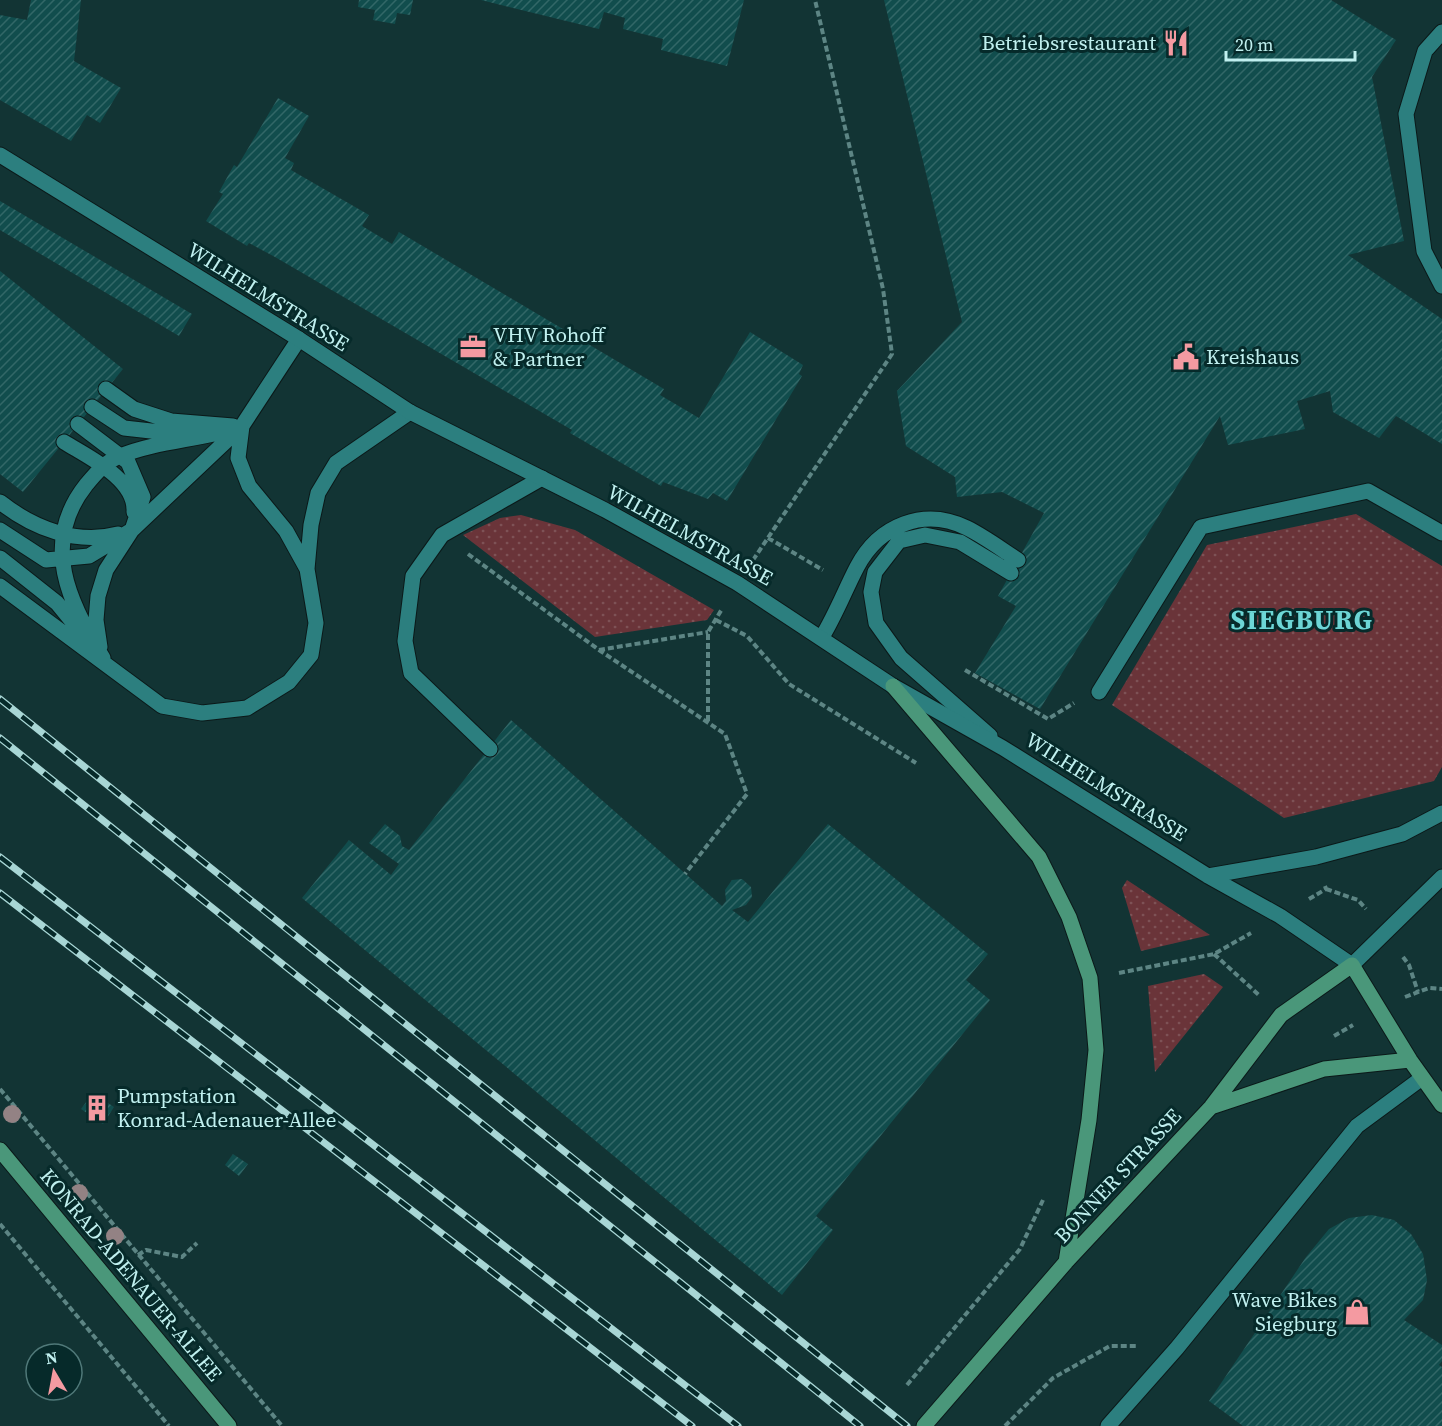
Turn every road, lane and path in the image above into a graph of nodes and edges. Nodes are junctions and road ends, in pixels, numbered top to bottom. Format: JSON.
{"nodes":[{"id":1,"x":815,"y":0,"type":"edge"},
{"id":2,"x":1442,"y":32,"type":"edge"},
{"id":3,"x":0,"y":155,"type":"edge"},
{"id":4,"x":1442,"y":286,"type":"edge"},
{"id":5,"x":298,"y":339,"type":"junction"},
{"id":6,"x":106,"y":389,"type":"dead end"},
{"id":7,"x":92,"y":407,"type":"dead end"},
{"id":8,"x":410,"y":412,"type":"junction"},
{"id":9,"x":78,"y":424,"type":"dead end"},
{"id":10,"x":242,"y":426,"type":"junction"},
{"id":11,"x":64,"y":441,"type":"dead end"},
{"id":12,"x":120,"y":456,"type":"junction"},
{"id":13,"x":101,"y":466,"type":"junction"},
{"id":14,"x":542,"y":478,"type":"junction"},
{"id":15,"x":0,"y":502,"type":"edge"},
{"id":16,"x":0,"y":530,"type":"edge"},
{"id":17,"x":132,"y":530,"type":"junction"},
{"id":18,"x":1442,"y":533,"type":"edge"},
{"id":19,"x":62,"y":534,"type":"junction"},
{"id":20,"x":442,"y":535,"type":"junction"},
{"id":21,"x":0,"y":558,"type":"edge"},
{"id":22,"x":62,"y":558,"type":"junction"},
{"id":23,"x":307,"y":568,"type":"junction"},
{"id":24,"x":737,"y":583,"type":"junction"},
{"id":25,"x":0,"y":586,"type":"edge"},
{"id":26,"x":716,"y":620,"type":"junction"},
{"id":27,"x":708,"y":632,"type":"junction"},
{"id":28,"x":822,"y":637,"type":"junction"},
{"id":29,"x":599,"y":650,"type":"junction"},
{"id":30,"x":108,"y":666,"type":"junction"},
{"id":31,"x":893,"y":686,"type":"junction"},
{"id":32,"x":1099,"y":692,"type":"dead end"},
{"id":33,"x":708,"y":721,"type":"junction"},
{"id":34,"x":1003,"y":748,"type":"junction"},
{"id":35,"x":490,"y":749,"type":"dead end"},
{"id":36,"x":920,"y":765,"type":"dead end"},
{"id":37,"x":1442,"y":813,"type":"edge"},
{"id":38,"x":1316,"y":857,"type":"junction"},
{"id":39,"x":685,"y":874,"type":"dead end"},
{"id":40,"x":1208,"y":876,"type":"junction"},
{"id":41,"x":1442,"y":878,"type":"edge"},
{"id":42,"x":1281,"y":916,"type":"junction"},
{"id":43,"x":1352,"y":965,"type":"junction"},
{"id":44,"x":1090,"y":978,"type":"junction"},
{"id":45,"x":1410,"y":1060,"type":"junction"},
{"id":46,"x":1422,"y":1078,"type":"junction"},
{"id":47,"x":0,"y":1089,"type":"edge"},
{"id":48,"x":1442,"y":1105,"type":"edge"},
{"id":49,"x":1211,"y":1107,"type":"junction"},
{"id":50,"x":0,"y":1150,"type":"edge"},
{"id":51,"x":1043,"y":1199,"type":"dead end"},
{"id":52,"x":0,"y":1224,"type":"edge"},
{"id":53,"x":197,"y":1243,"type":"dead end"},
{"id":54,"x":138,"y":1255,"type":"junction"},
{"id":55,"x":1066,"y":1262,"type":"junction"},
{"id":56,"x":1177,"y":1348,"type":"junction"},
{"id":57,"x":907,"y":1385,"type":"dead end"},
{"id":58,"x":170,"y":1426,"type":"edge"},
{"id":59,"x":229,"y":1426,"type":"edge"},
{"id":60,"x":282,"y":1426,"type":"edge"},
{"id":61,"x":924,"y":1426,"type":"edge"},
{"id":62,"x":1005,"y":1426,"type":"edge"},
{"id":63,"x":1108,"y":1426,"type":"edge"}],
"edges":[{"from":1,"to":24,"type":"path"},
{"from":2,"to":4,"type":"street"},
{"from":3,"to":5,"type":"street","name":"WILHELMSTRASSE"},
{"from":5,"to":8,"type":"street","name":"WILHELMSTRASSE"},
{"from":5,"to":10,"type":"street"},
{"from":6,"to":10,"type":"street"},
{"from":7,"to":10,"type":"street"},
{"from":8,"to":14,"type":"street","name":"WILHELMSTRASSE"},
{"from":8,"to":23,"type":"street"},
{"from":9,"to":12,"type":"street"},
{"from":10,"to":12,"type":"street"},
{"from":10,"to":17,"type":"street"},
{"from":10,"to":23,"type":"street"},
{"from":11,"to":13,"type":"street"},
{"from":12,"to":13,"type":"street"},
{"from":12,"to":17,"type":"street"},
{"from":13,"to":17,"type":"street"},
{"from":13,"to":19,"type":"street"},
{"from":14,"to":20,"type":"street"},
{"from":14,"to":24,"type":"street","name":"WILHELMSTRASSE"},
{"from":15,"to":19,"type":"street"},
{"from":16,"to":22,"type":"street"},
{"from":17,"to":19,"type":"street"},
{"from":17,"to":22,"type":"street"},
{"from":17,"to":30,"type":"street"},
{"from":18,"to":32,"type":"street"},
{"from":19,"to":22,"type":"street"},
{"from":20,"to":29,"type":"path"},
{"from":20,"to":35,"type":"street"},
{"from":21,"to":30,"type":"street"},
{"from":22,"to":30,"type":"street"},
{"from":23,"to":30,"type":"street"},
{"from":24,"to":26,"type":"path"},
{"from":24,"to":28,"type":"street","name":"WILHELMSTRASSE"},
{"from":25,"to":30,"type":"street"},
{"from":26,"to":27,"type":"path"},
{"from":26,"to":36,"type":"path"},
{"from":27,"to":29,"type":"path"},
{"from":27,"to":33,"type":"path"},
{"from":28,"to":31,"type":"street","name":"WILHELMSTRASSE"},
{"from":28,"to":34,"type":"street"},
{"from":29,"to":33,"type":"path"},
{"from":31,"to":34,"type":"street","name":"WILHELMSTRASSE"},
{"from":31,"to":44,"type":"main road"},
{"from":33,"to":39,"type":"path"},
{"from":34,"to":40,"type":"street","name":"WILHELMSTRASSE"},
{"from":37,"to":38,"type":"street"},
{"from":38,"to":40,"type":"street"},
{"from":38,"to":42,"type":"path"},
{"from":40,"to":42,"type":"street","name":"WILHELMSTRASSE"},
{"from":41,"to":43,"type":"street"},
{"from":42,"to":43,"type":"street","name":"WILHELMSTRASSE"},
{"from":42,"to":44,"type":"path"},
{"from":43,"to":45,"type":"main road"},
{"from":43,"to":49,"type":"main road","name":"BONNER STRASSE"},
{"from":44,"to":55,"type":"main road"},
{"from":45,"to":46,"type":"main road"},
{"from":45,"to":49,"type":"main road"},
{"from":46,"to":48,"type":"main road"},
{"from":46,"to":56,"type":"street"},
{"from":47,"to":54,"type":"path"},
{"from":49,"to":55,"type":"main road","name":"BONNER STRASSE"},
{"from":50,"to":59,"type":"main road","name":"KONRAD-ADENAUER-ALLEE"},
{"from":51,"to":57,"type":"path"},
{"from":52,"to":58,"type":"path"},
{"from":53,"to":54,"type":"path"},
{"from":54,"to":60,"type":"path"},
{"from":55,"to":61,"type":"main road","name":"BONNER STRASSE"},
{"from":56,"to":62,"type":"path"},
{"from":56,"to":63,"type":"street"}]}
